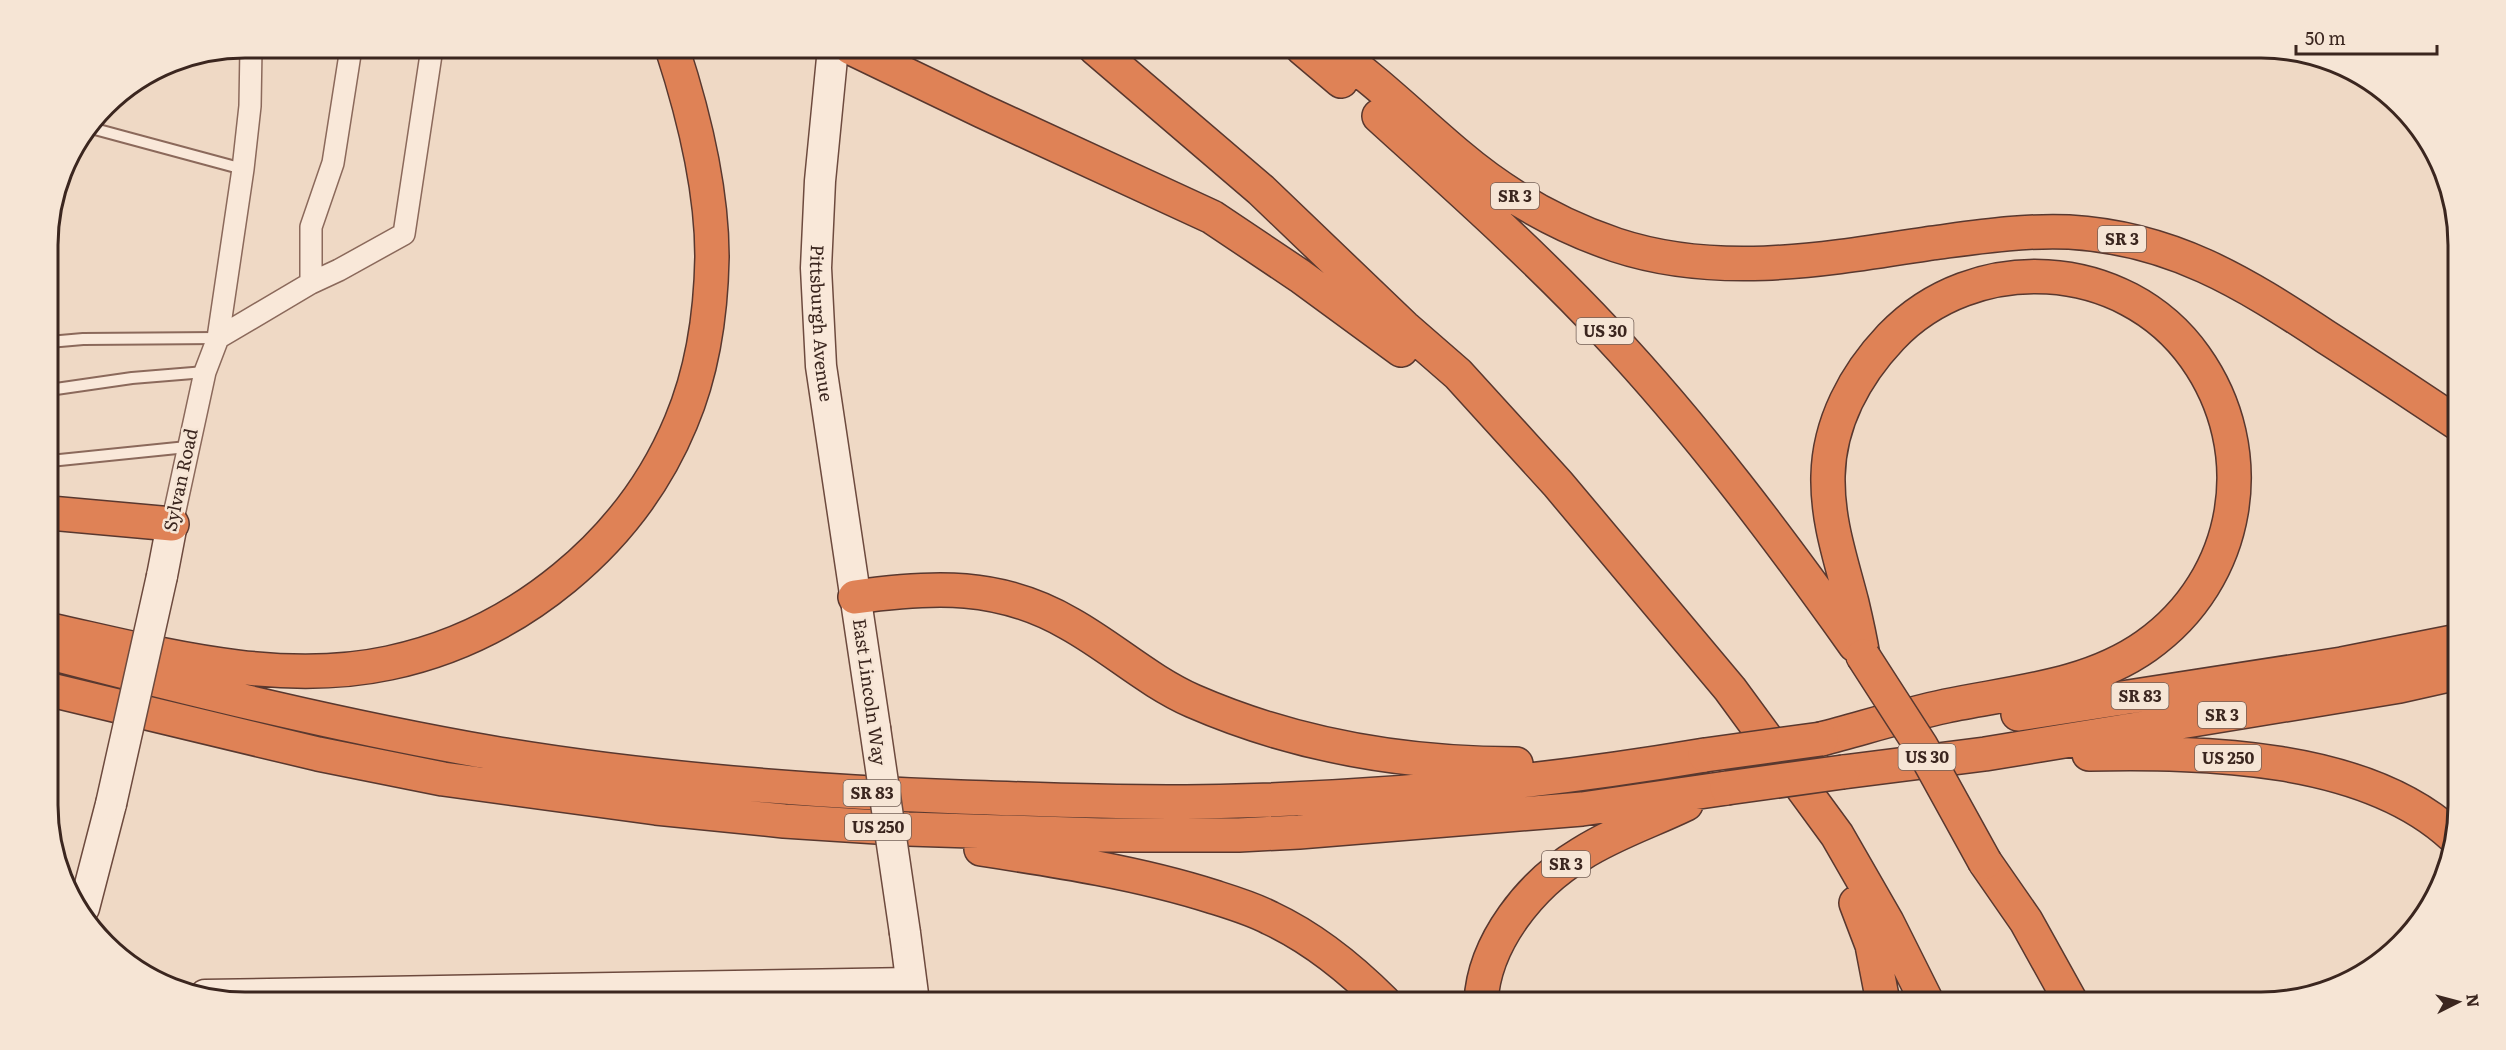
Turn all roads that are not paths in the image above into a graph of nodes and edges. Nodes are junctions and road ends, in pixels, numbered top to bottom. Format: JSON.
{"nodes":[{"id":1,"x":1314,"y":58,"type":"edge"},
{"id":2,"x":1345,"y":58,"type":"edge"},
{"id":3,"x":250,"y":59,"type":"edge"},
{"id":4,"x":349,"y":59,"type":"edge"},
{"id":5,"x":430,"y":59,"type":"edge"},
{"id":6,"x":675,"y":59,"type":"edge"},
{"id":7,"x":832,"y":59,"type":"edge"},
{"id":8,"x":873,"y":59,"type":"edge"},
{"id":9,"x":1107,"y":59,"type":"edge"},
{"id":10,"x":99,"y":130,"type":"edge"},
{"id":11,"x":243,"y":169,"type":"junction"},
{"id":12,"x":311,"y":283,"type":"junction"},
{"id":13,"x":218,"y":338,"type":"junction"},
{"id":14,"x":59,"y":341,"type":"edge"},
{"id":15,"x":205,"y":372,"type":"junction"},
{"id":16,"x":59,"y":389,"type":"edge"},
{"id":17,"x":2448,"y":417,"type":"edge"},
{"id":18,"x":187,"y":447,"type":"junction"},
{"id":19,"x":59,"y":459,"type":"edge"},
{"id":20,"x":1558,"y":484,"type":"junction"},
{"id":21,"x":59,"y":514,"type":"edge"},
{"id":22,"x":172,"y":525,"type":"junction"},
{"id":23,"x":855,"y":597,"type":"junction"},
{"id":24,"x":58,"y":631,"type":"edge"},
{"id":25,"x":2448,"y":643,"type":"edge"},
{"id":26,"x":58,"y":655,"type":"edge"},
{"id":27,"x":1863,"y":656,"type":"junction"},
{"id":28,"x":2448,"y":676,"type":"edge"},
{"id":29,"x":58,"y":692,"type":"edge"},
{"id":30,"x":1821,"y":739,"type":"junction"},
{"id":31,"x":1985,"y":754,"type":"junction"},
{"id":32,"x":1664,"y":762,"type":"junction"},
{"id":33,"x":443,"y":779,"type":"junction"},
{"id":34,"x":1722,"y":789,"type":"junction"},
{"id":35,"x":2445,"y":830,"type":"edge"},
{"id":36,"x":1838,"y":835,"type":"junction"},
{"id":37,"x":1985,"y":862,"type":"junction"},
{"id":38,"x":86,"y":901,"type":"edge"},
{"id":39,"x":1374,"y":991,"type":"edge"},
{"id":40,"x":1483,"y":991,"type":"edge"},
{"id":41,"x":1881,"y":991,"type":"edge"},
{"id":42,"x":1922,"y":991,"type":"edge"},
{"id":43,"x":2043,"y":991,"type":"edge"},
{"id":44,"x":2065,"y":991,"type":"edge"},
{"id":45,"x":913,"y":992,"type":"edge"}],
"edges":[{"from":1,"to":27,"type":"highway","number":"US 30"},
{"from":2,"to":17,"type":"highway","number":"SR 3"},
{"from":3,"to":11,"type":"street","name":"Sylvan Road"},
{"from":4,"to":12,"type":"street"},
{"from":5,"to":12,"type":"street"},
{"from":6,"to":24,"type":"highway"},
{"from":7,"to":23,"type":"street","name":"Pittsburgh Avenue"},
{"from":8,"to":20,"type":"highway"},
{"from":9,"to":20,"type":"highway"},
{"from":10,"to":11,"type":"lane"},
{"from":11,"to":13,"type":"street","name":"Sylvan Road"},
{"from":12,"to":13,"type":"street"},
{"from":13,"to":14,"type":"lane"},
{"from":13,"to":15,"type":"street","name":"Sylvan Road"},
{"from":15,"to":16,"type":"lane"},
{"from":15,"to":18,"type":"street","name":"Sylvan Road"},
{"from":18,"to":19,"type":"lane"},
{"from":18,"to":22,"type":"street","name":"Sylvan Road"},
{"from":20,"to":36,"type":"highway"},
{"from":21,"to":22,"type":"highway"},
{"from":22,"to":38,"type":"street","name":"Sylvan Road","bridge":true},
{"from":23,"to":32,"type":"highway"},
{"from":23,"to":45,"type":"street","name":"East Lincoln Way","bridge":true},
{"from":25,"to":30,"type":"highway","number":"SR 83"},
{"from":26,"to":32,"type":"highway","number":"SR 83"},
{"from":27,"to":30,"type":"highway"},
{"from":27,"to":37,"type":"highway","number":"US 30","bridge":true},
{"from":28,"to":31,"type":"highway","number":"SR 3"},
{"from":29,"to":33,"type":"highway","number":"US 250"},
{"from":30,"to":32,"type":"highway","number":"SR 83","bridge":true},
{"from":31,"to":34,"type":"highway","number":"US 250","bridge":true},
{"from":31,"to":35,"type":"highway","number":"US 250"},
{"from":33,"to":34,"type":"highway","number":"US 250"},
{"from":33,"to":39,"type":"highway"},
{"from":34,"to":40,"type":"highway","number":"SR 3"},
{"from":36,"to":41,"type":"highway"},
{"from":36,"to":42,"type":"highway"},
{"from":37,"to":43,"type":"highway","number":"US 30"},
{"from":37,"to":44,"type":"highway"}]}
